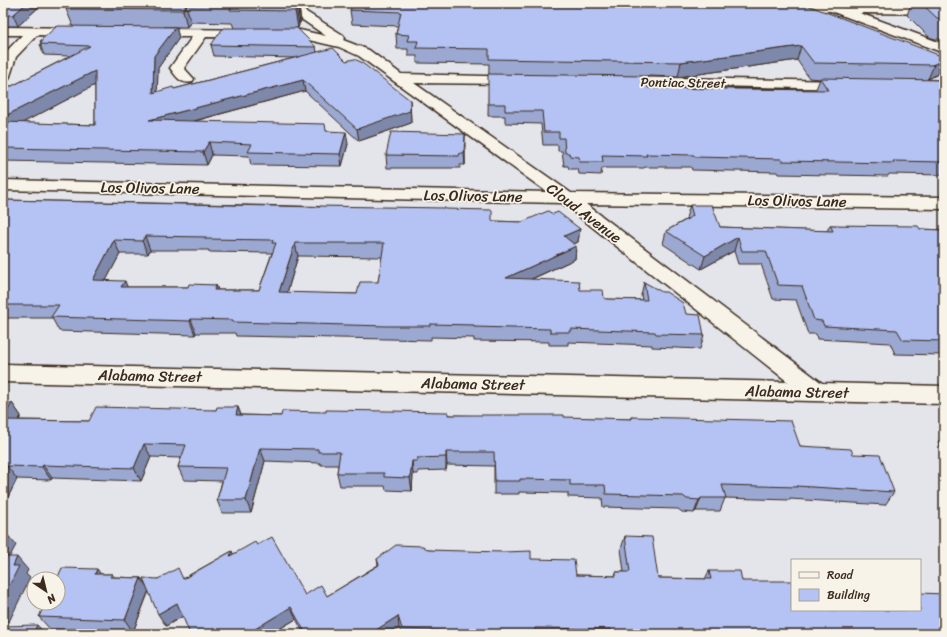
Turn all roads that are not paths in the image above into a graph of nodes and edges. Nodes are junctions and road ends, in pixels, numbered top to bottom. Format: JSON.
{"nodes":[{"id":1,"x":284,"y":3,"type":"edge"},
{"id":2,"x":826,"y":5,"type":"edge"},
{"id":3,"x":769,"y":7,"type":"edge"},
{"id":4,"x":944,"y":10,"type":"edge"},
{"id":5,"x":845,"y":12,"type":"junction"},
{"id":6,"x":3,"y":31,"type":"edge"},
{"id":7,"x":33,"y":32,"type":"junction"},
{"id":8,"x":94,"y":32,"type":"edge"},
{"id":9,"x":133,"y":32,"type":"edge"},
{"id":10,"x":202,"y":33,"type":"junction"},
{"id":11,"x":344,"y":44,"type":"junction"},
{"id":12,"x":944,"y":49,"type":"edge"},
{"id":13,"x":4,"y":76,"type":"dead end"},
{"id":14,"x":398,"y":78,"type":"junction"},
{"id":15,"x":187,"y":79,"type":"dead end"},
{"id":16,"x":532,"y":80,"type":"edge"},
{"id":17,"x":604,"y":81,"type":"edge"},
{"id":18,"x":865,"y":85,"type":"edge"},
{"id":19,"x":3,"y":185,"type":"edge"},
{"id":20,"x":567,"y":198,"type":"junction"},
{"id":21,"x":944,"y":203,"type":"edge"},
{"id":22,"x":3,"y":373,"type":"edge"},
{"id":23,"x":817,"y":392,"type":"junction"},
{"id":24,"x":944,"y":395,"type":"edge"}],
"edges":[{"from":1,"to":11,"type":"street"},
{"from":2,"to":3,"type":"street"},
{"from":2,"to":5,"type":"street"},
{"from":4,"to":5,"type":"street"},
{"from":5,"to":12,"type":"street"},
{"from":6,"to":7,"type":"street"},
{"from":7,"to":8,"type":"street"},
{"from":7,"to":13,"type":"street"},
{"from":9,"to":10,"type":"street"},
{"from":10,"to":11,"type":"street"},
{"from":10,"to":15,"type":"street"},
{"from":11,"to":14,"type":"street","name":"Cloud Avenue"},
{"from":14,"to":16,"type":"street"},
{"from":14,"to":20,"type":"street","name":"Cloud Avenue"},
{"from":17,"to":18,"type":"street","name":"Pontiac Street"},
{"from":19,"to":20,"type":"street","name":"Los Olivos Lane"},
{"from":20,"to":21,"type":"street","name":"Los Olivos Lane"},
{"from":20,"to":23,"type":"street","name":"Cloud Avenue"},
{"from":22,"to":23,"type":"street","name":"Alabama Street"},
{"from":23,"to":24,"type":"street","name":"Alabama Street"}]}
